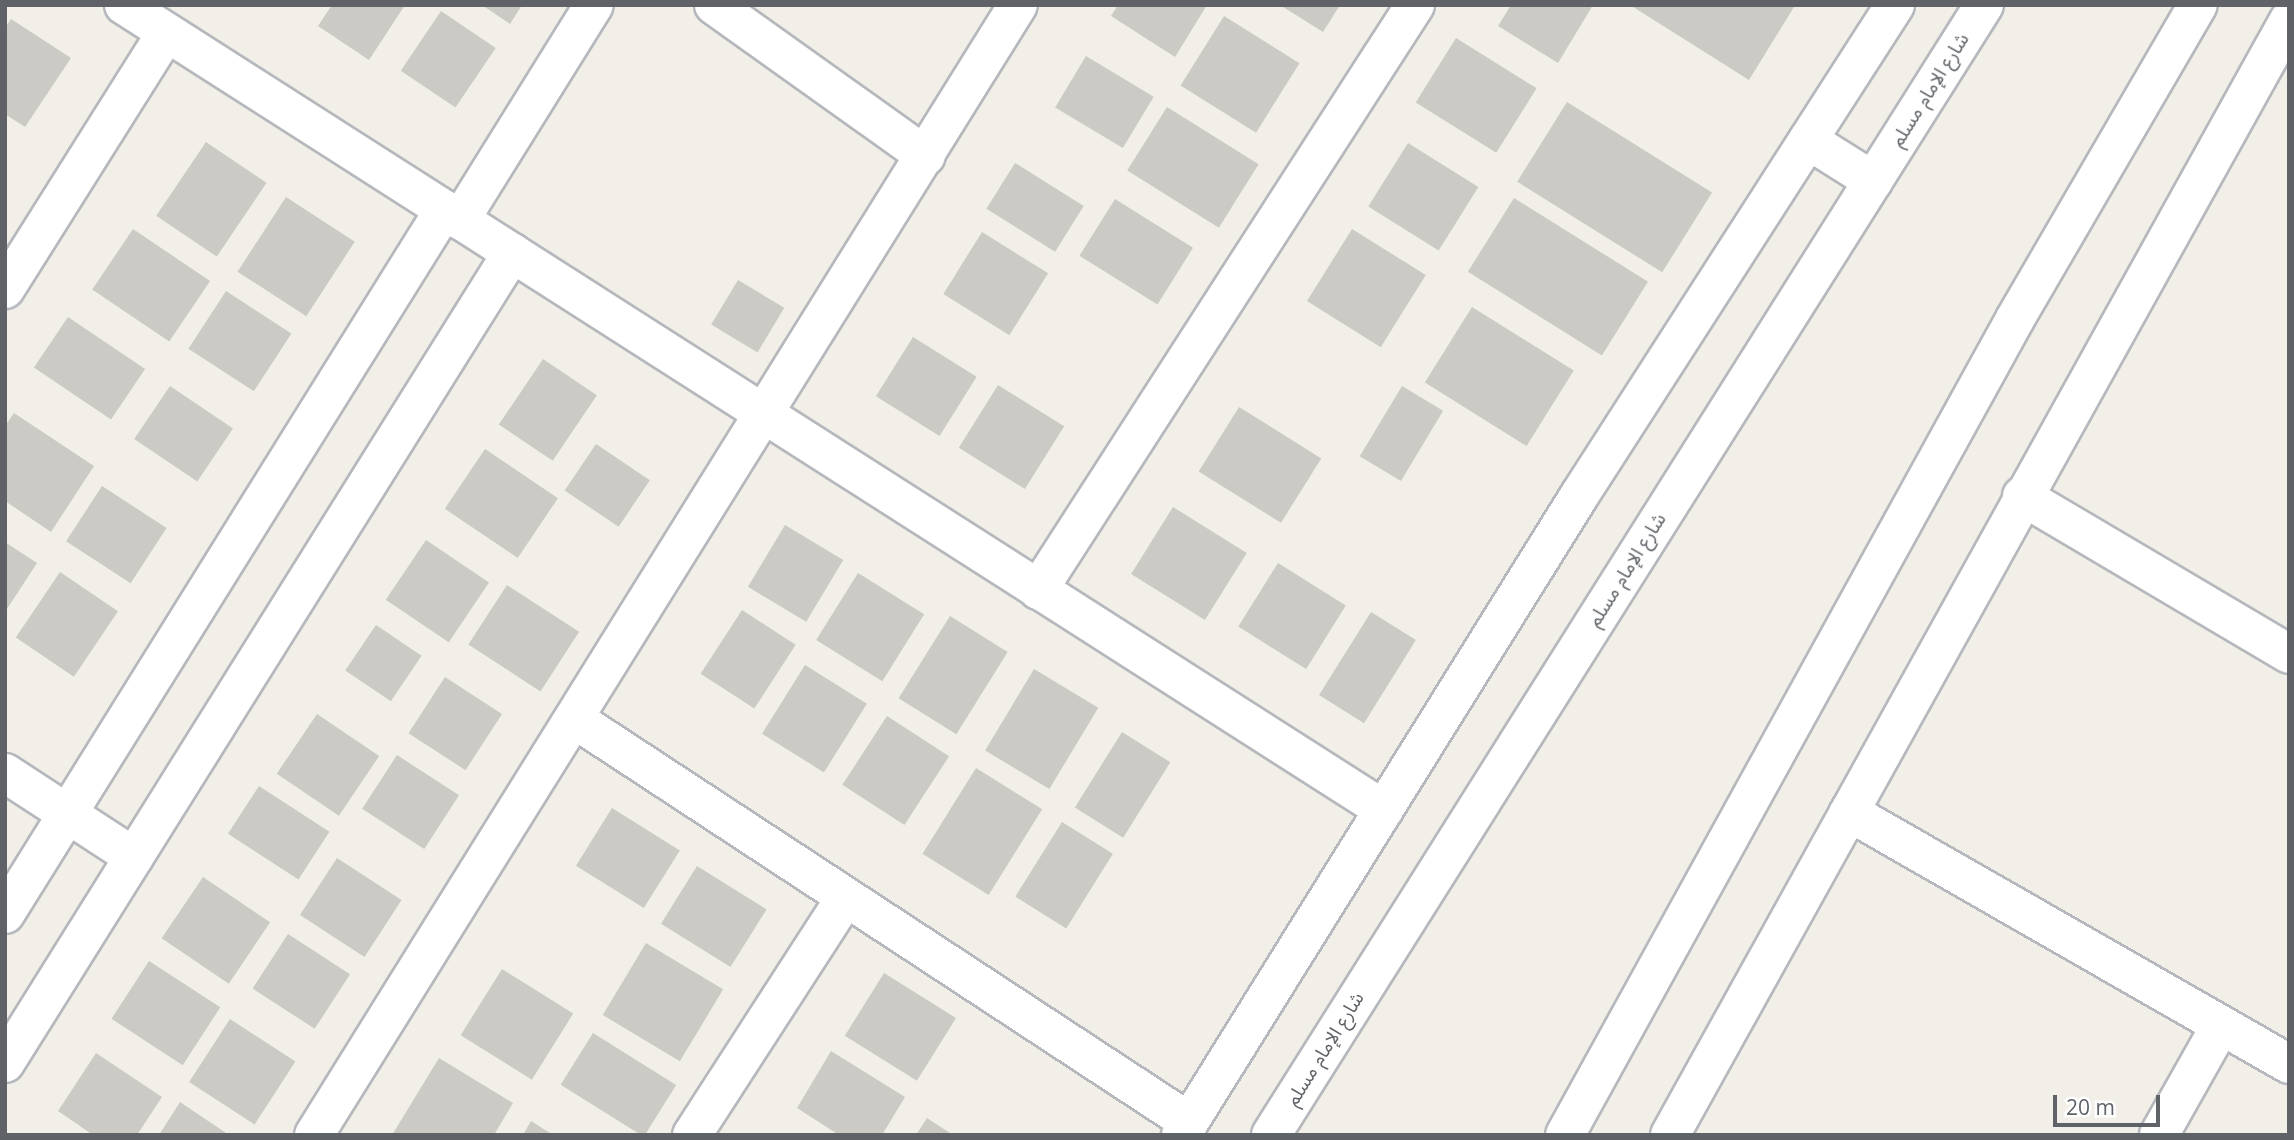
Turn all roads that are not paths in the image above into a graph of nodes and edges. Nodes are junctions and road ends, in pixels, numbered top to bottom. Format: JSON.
{"nodes":[{"id":1,"x":124,"y":5,"type":"edge"},
{"id":2,"x":594,"y":5,"type":"edge"},
{"id":3,"x":714,"y":5,"type":"edge"},
{"id":4,"x":1018,"y":5,"type":"edge"},
{"id":5,"x":1415,"y":5,"type":"edge"},
{"id":6,"x":1895,"y":5,"type":"edge"},
{"id":7,"x":1984,"y":5,"type":"edge"},
{"id":8,"x":2198,"y":5,"type":"edge"},
{"id":9,"x":2289,"y":20,"type":"edge"},
{"id":10,"x":166,"y":33,"type":"junction"},
{"id":11,"x":1808,"y":140,"type":"junction"},
{"id":12,"x":926,"y":156,"type":"junction"},
{"id":13,"x":1872,"y":181,"type":"junction"},
{"id":14,"x":452,"y":215,"type":"junction"},
{"id":15,"x":512,"y":253,"type":"junction"},
{"id":16,"x":5,"y":289,"type":"edge"},
{"id":17,"x":767,"y":416,"type":"junction"},
{"id":18,"x":2022,"y":496,"type":"junction"},
{"id":19,"x":1038,"y":590,"type":"junction"},
{"id":20,"x":2289,"y":654,"type":"edge"},
{"id":21,"x":576,"y":719,"type":"junction"},
{"id":22,"x":5,"y":773,"type":"edge"},
{"id":23,"x":1384,"y":810,"type":"junction"},
{"id":24,"x":1849,"y":812,"type":"junction"},
{"id":25,"x":67,"y":815,"type":"junction"},
{"id":26,"x":134,"y":857,"type":"junction"},
{"id":27,"x":846,"y":897,"type":"junction"},
{"id":28,"x":5,"y":914,"type":"edge"},
{"id":29,"x":2221,"y":1025,"type":"junction"},
{"id":30,"x":5,"y":1063,"type":"edge"},
{"id":31,"x":2289,"y":1064,"type":"edge"},
{"id":32,"x":1185,"y":1128,"type":"edge"},
{"id":33,"x":314,"y":1134,"type":"edge"},
{"id":34,"x":692,"y":1135,"type":"edge"},
{"id":35,"x":1271,"y":1135,"type":"edge"},
{"id":36,"x":1565,"y":1135,"type":"edge"},
{"id":37,"x":1670,"y":1135,"type":"edge"},
{"id":38,"x":2159,"y":1135,"type":"edge"}],
"edges":[{"from":1,"to":10,"type":"street"},
{"from":2,"to":14,"type":"street"},
{"from":3,"to":12,"type":"street"},
{"from":4,"to":12,"type":"street"},
{"from":5,"to":19,"type":"street"},
{"from":6,"to":11,"type":"street"},
{"from":7,"to":13,"type":"street","name":"شارع الإمام مسلم"},
{"from":8,"to":36,"type":"street"},
{"from":9,"to":18,"type":"street"},
{"from":10,"to":14,"type":"street"},
{"from":10,"to":16,"type":"street"},
{"from":11,"to":13,"type":"street"},
{"from":11,"to":23,"type":"street"},
{"from":12,"to":17,"type":"street"},
{"from":13,"to":35,"type":"street","name":"شارع الإمام مسلم"},
{"from":14,"to":15,"type":"street"},
{"from":14,"to":25,"type":"street"},
{"from":15,"to":17,"type":"street"},
{"from":15,"to":26,"type":"street"},
{"from":17,"to":19,"type":"street"},
{"from":17,"to":21,"type":"street"},
{"from":18,"to":20,"type":"street"},
{"from":18,"to":24,"type":"street"},
{"from":19,"to":23,"type":"street"},
{"from":21,"to":27,"type":"street"},
{"from":21,"to":33,"type":"street"},
{"from":22,"to":25,"type":"street"},
{"from":23,"to":32,"type":"street"},
{"from":24,"to":29,"type":"street"},
{"from":24,"to":37,"type":"street"},
{"from":25,"to":26,"type":"street"},
{"from":25,"to":28,"type":"street"},
{"from":26,"to":30,"type":"street"},
{"from":27,"to":32,"type":"street"},
{"from":27,"to":34,"type":"street"},
{"from":29,"to":31,"type":"street"},
{"from":29,"to":38,"type":"street"}]}
